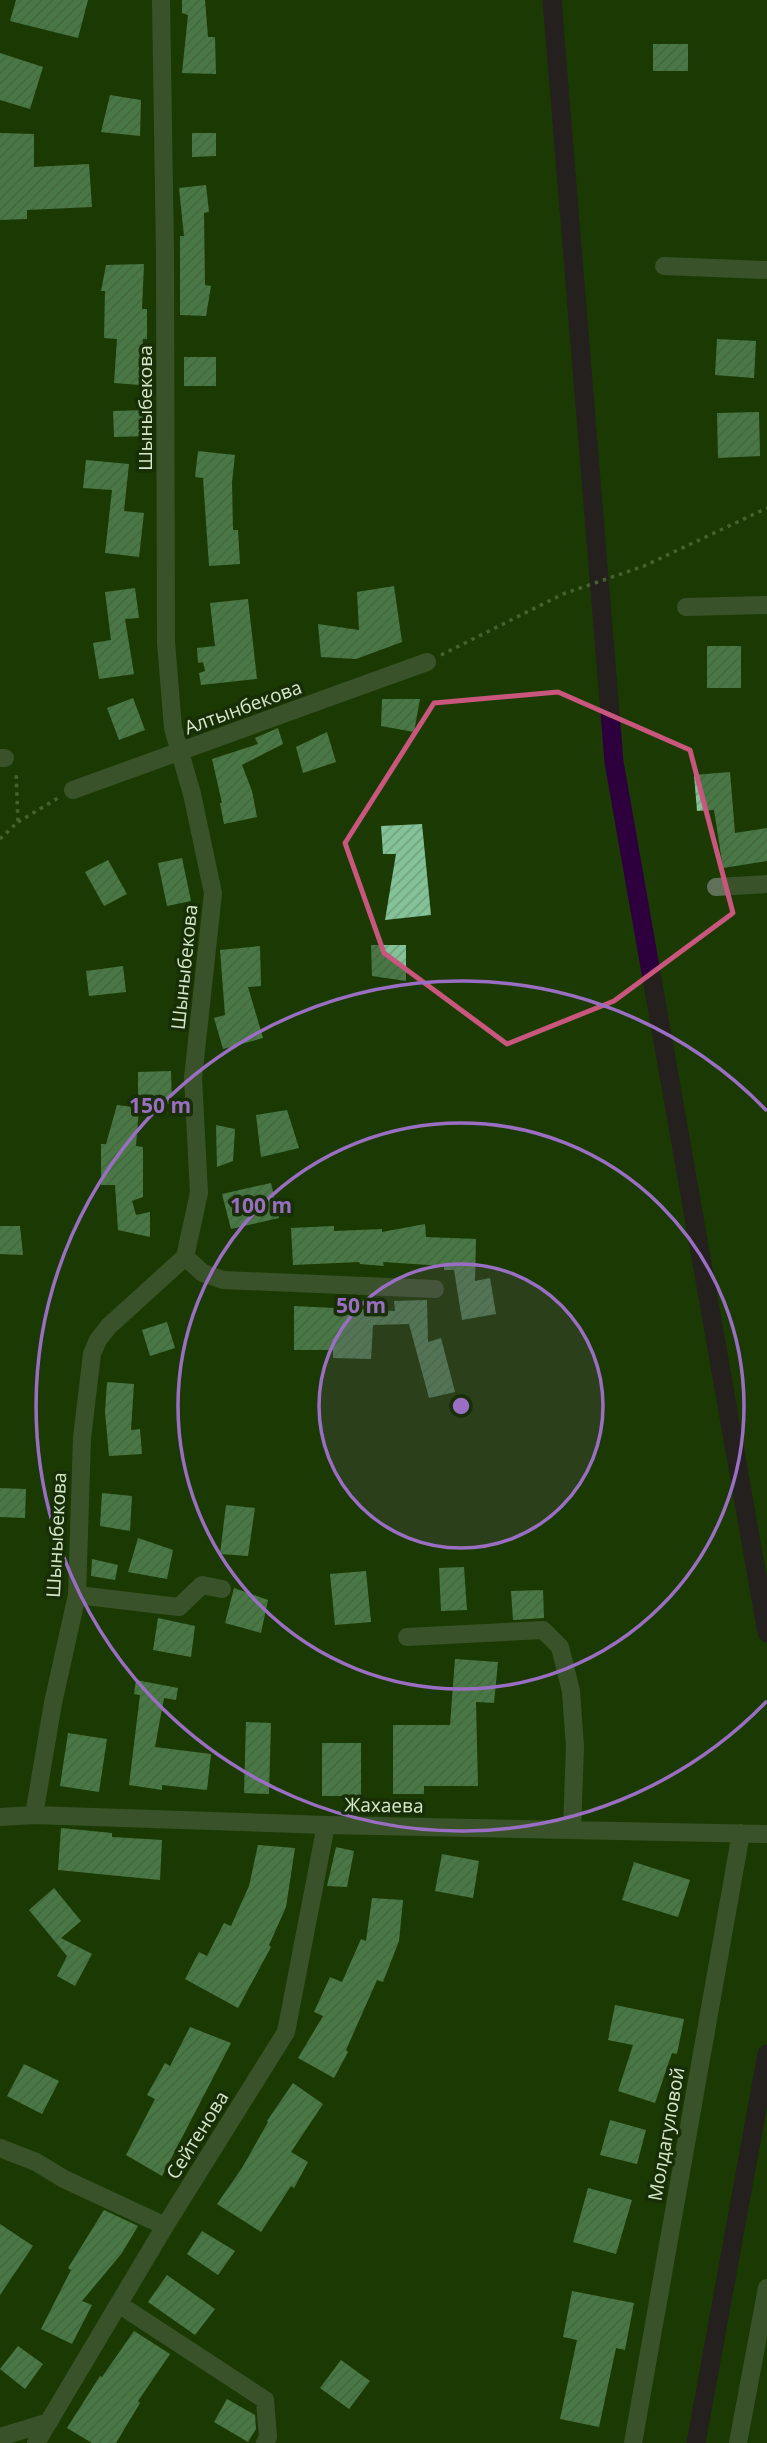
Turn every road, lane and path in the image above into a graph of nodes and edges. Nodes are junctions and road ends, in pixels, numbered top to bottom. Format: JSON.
{"nodes":[{"id":1,"x":161,"y":0,"type":"edge"},
{"id":2,"x":664,"y":266,"type":"dead end"},
{"id":3,"x":767,"y":270,"type":"edge"},
{"id":4,"x":767,"y":508,"type":"edge"},
{"id":5,"x":767,"y":606,"type":"edge"},
{"id":6,"x":686,"y":607,"type":"dead end"},
{"id":7,"x":427,"y":662,"type":"joint"},
{"id":8,"x":180,"y":752,"type":"junction"},
{"id":9,"x":2,"y":758,"type":"edge"},
{"id":10,"x":73,"y":790,"type":"joint"},
{"id":11,"x":18,"y":822,"type":"junction"},
{"id":12,"x":0,"y":839,"type":"edge"},
{"id":13,"x":767,"y":884,"type":"edge"},
{"id":14,"x":716,"y":887,"type":"dead end"},
{"id":15,"x":185,"y":1257,"type":"junction"},
{"id":16,"x":435,"y":1289,"type":"dead end"},
{"id":17,"x":222,"y":1589,"type":"dead end"},
{"id":18,"x":77,"y":1595,"type":"junction"},
{"id":19,"x":407,"y":1637,"type":"dead end"},
{"id":20,"x":34,"y":1815,"type":"junction"},
{"id":21,"x":0,"y":1817,"type":"edge"},
{"id":22,"x":326,"y":1825,"type":"junction"},
{"id":23,"x":572,"y":1830,"type":"junction"},
{"id":24,"x":753,"y":1833,"type":"edge"},
{"id":25,"x":0,"y":2148,"type":"edge"},
{"id":26,"x":165,"y":2226,"type":"junction"},
{"id":27,"x":767,"y":2288,"type":"edge"},
{"id":28,"x":120,"y":2305,"type":"junction"},
{"id":29,"x":49,"y":2422,"type":"junction"},
{"id":30,"x":0,"y":2437,"type":"edge"},
{"id":31,"x":36,"y":2443,"type":"edge"},
{"id":32,"x":265,"y":2443,"type":"edge"},
{"id":33,"x":633,"y":2443,"type":"edge"},
{"id":34,"x":738,"y":2443,"type":"edge"}],
"edges":[{"from":1,"to":8,"type":"street","name":"Шыныбекова"},
{"from":2,"to":3,"type":"street"},
{"from":4,"to":7,"type":"path"},
{"from":5,"to":6,"type":"street"},
{"from":7,"to":8,"type":"street","name":"Алтынбекова"},
{"from":8,"to":10,"type":"street","name":"Алтынбекова"},
{"from":8,"to":15,"type":"street","name":"Шыныбекова"},
{"from":9,"to":11,"type":"path"},
{"from":10,"to":11,"type":"path"},
{"from":11,"to":12,"type":"path"},
{"from":13,"to":14,"type":"street"},
{"from":15,"to":16,"type":"street"},
{"from":15,"to":18,"type":"street","name":"Шыныбекова"},
{"from":17,"to":18,"type":"street"},
{"from":18,"to":20,"type":"street","name":"Шыныбекова"},
{"from":19,"to":23,"type":"street"},
{"from":20,"to":21,"type":"street","name":"Жахаева"},
{"from":20,"to":22,"type":"street","name":"Жахаева"},
{"from":22,"to":23,"type":"street","name":"Жахаева"},
{"from":22,"to":26,"type":"street","name":"Сейтенова"},
{"from":23,"to":24,"type":"street","name":"Жахаева"},
{"from":24,"to":33,"type":"street","name":"Молдагуловой"},
{"from":25,"to":26,"type":"street"},
{"from":26,"to":28,"type":"street","name":"Сейтенова"},
{"from":27,"to":34,"type":"street"},
{"from":28,"to":29,"type":"street","name":"Сейтенова"},
{"from":28,"to":32,"type":"street"},
{"from":29,"to":30,"type":"street"},
{"from":29,"to":31,"type":"street","name":"Сейтенова"}]}
